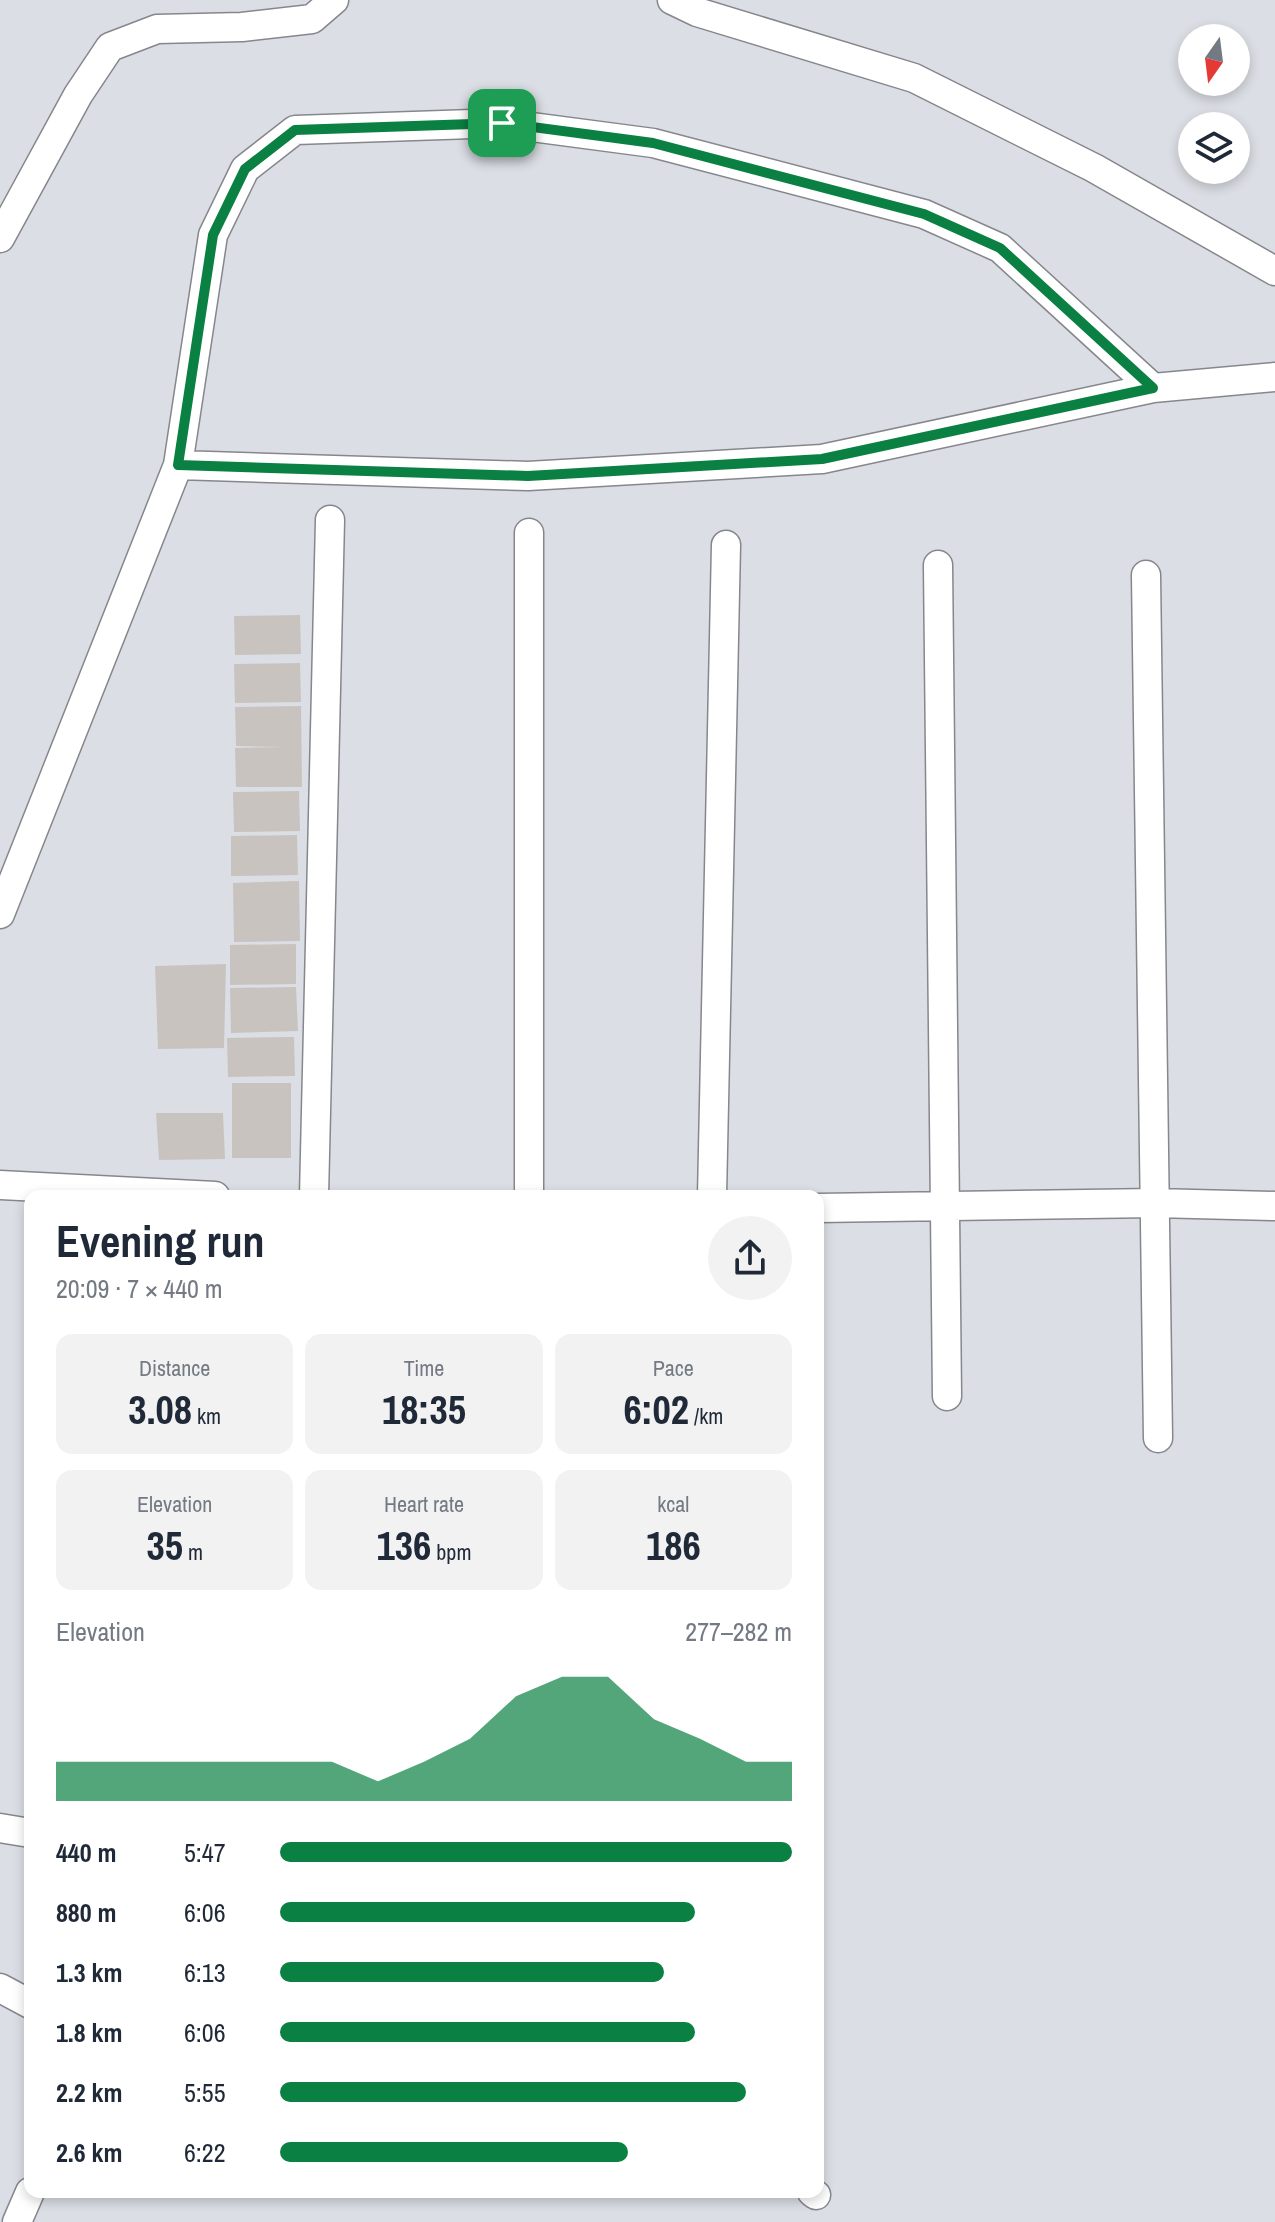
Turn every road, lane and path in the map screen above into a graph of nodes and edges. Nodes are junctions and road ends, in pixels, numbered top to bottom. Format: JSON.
{"nodes":[{"id":1,"x":334,"y":0,"type":"edge"},
{"id":2,"x":672,"y":0,"type":"edge"},
{"id":3,"x":314,"y":9,"type":"edge"},
{"id":4,"x":0,"y":238,"type":"edge"},
{"id":5,"x":1275,"y":271,"type":"edge"},
{"id":6,"x":1275,"y":377,"type":"edge"},
{"id":7,"x":1153,"y":388,"type":"junction"},
{"id":8,"x":178,"y":465,"type":"junction"},
{"id":9,"x":330,"y":520,"type":"dead end"},
{"id":10,"x":529,"y":533,"type":"dead end"},
{"id":11,"x":726,"y":545,"type":"dead end"},
{"id":12,"x":938,"y":565,"type":"dead end"},
{"id":13,"x":1146,"y":575,"type":"dead end"},
{"id":14,"x":0,"y":914,"type":"edge"},
{"id":15,"x":0,"y":1185,"type":"edge"},
{"id":16,"x":66,"y":1190,"type":"edge"},
{"id":17,"x":314,"y":1190,"type":"edge"},
{"id":18,"x":529,"y":1190,"type":"edge"},
{"id":19,"x":712,"y":1190,"type":"edge"},
{"id":20,"x":1155,"y":1203,"type":"junction"},
{"id":21,"x":945,"y":1206,"type":"junction"},
{"id":22,"x":1275,"y":1206,"type":"edge"},
{"id":23,"x":824,"y":1208,"type":"edge"},
{"id":24,"x":947,"y":1396,"type":"dead end"},
{"id":25,"x":1158,"y":1438,"type":"dead end"},
{"id":26,"x":0,"y":1828,"type":"edge"},
{"id":27,"x":24,"y":1832,"type":"edge"},
{"id":28,"x":0,"y":1988,"type":"edge"},
{"id":29,"x":24,"y":2001,"type":"edge"},
{"id":30,"x":27,"y":2198,"type":"edge"},
{"id":31,"x":17,"y":2222,"type":"edge"}],
"edges":[{"from":1,"to":3,"type":"street"},
{"from":2,"to":5,"type":"street"},
{"from":3,"to":4,"type":"street"},
{"from":6,"to":7,"type":"street"},
{"from":7,"to":8,"type":"street"},
{"from":7,"to":8,"type":"street"},
{"from":8,"to":14,"type":"street"},
{"from":9,"to":17,"type":"street"},
{"from":10,"to":18,"type":"street"},
{"from":11,"to":19,"type":"street"},
{"from":12,"to":21,"type":"street"},
{"from":13,"to":20,"type":"street"},
{"from":15,"to":16,"type":"street"},
{"from":20,"to":21,"type":"street"},
{"from":20,"to":22,"type":"street"},
{"from":20,"to":25,"type":"street"},
{"from":21,"to":23,"type":"street"},
{"from":21,"to":24,"type":"street"},
{"from":26,"to":27,"type":"street"},
{"from":28,"to":29,"type":"street"},
{"from":30,"to":31,"type":"street"}]}
